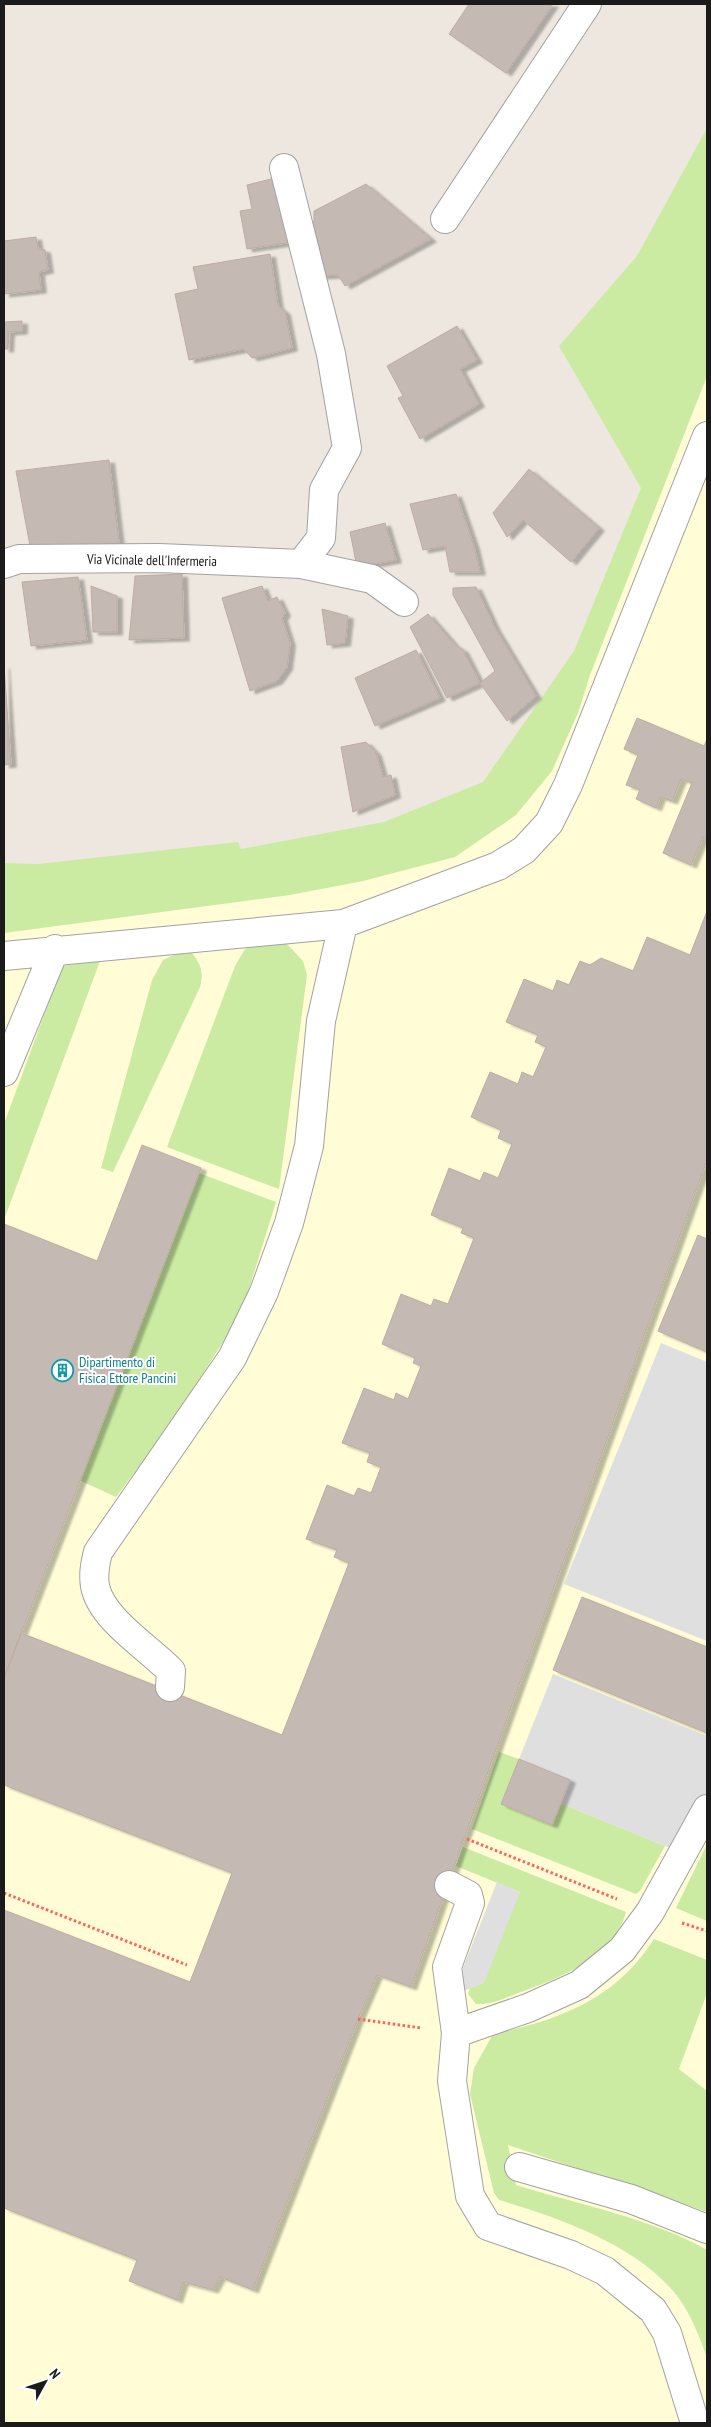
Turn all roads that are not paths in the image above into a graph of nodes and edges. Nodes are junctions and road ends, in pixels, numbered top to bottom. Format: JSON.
{"nodes":[{"id":1,"x":587,"y":4,"type":"edge"},
{"id":2,"x":284,"y":168,"type":"dead end"},
{"id":3,"x":445,"y":219,"type":"dead end"},
{"id":4,"x":707,"y":436,"type":"edge"},
{"id":5,"x":4,"y":564,"type":"edge"},
{"id":6,"x":300,"y":564,"type":"junction"},
{"id":7,"x":404,"y":602,"type":"dead end"},
{"id":8,"x":343,"y":924,"type":"junction"},
{"id":9,"x":55,"y":949,"type":"junction"},
{"id":10,"x":4,"y":956,"type":"edge"},
{"id":11,"x":4,"y":1072,"type":"edge"},
{"id":12,"x":170,"y":1687,"type":"dead end"},
{"id":13,"x":707,"y":1809,"type":"edge"},
{"id":14,"x":449,"y":1885,"type":"dead end"},
{"id":15,"x":456,"y":2033,"type":"junction"},
{"id":16,"x":519,"y":2167,"type":"dead end"},
{"id":17,"x":707,"y":2229,"type":"edge"},
{"id":18,"x":695,"y":2423,"type":"edge"}],
"edges":[{"from":1,"to":3,"type":"street"},
{"from":2,"to":6,"type":"street"},
{"from":4,"to":8,"type":"street"},
{"from":5,"to":6,"type":"street","name":"Via Vicinale dell'Infermeria"},
{"from":6,"to":7,"type":"street","name":"Via Vicinale dell'Infermeria"},
{"from":8,"to":9,"type":"street"},
{"from":8,"to":12,"type":"street"},
{"from":9,"to":10,"type":"street"},
{"from":9,"to":11,"type":"street"},
{"from":13,"to":15,"type":"street"},
{"from":14,"to":15,"type":"street"},
{"from":15,"to":18,"type":"street"},
{"from":16,"to":17,"type":"street"}]}
